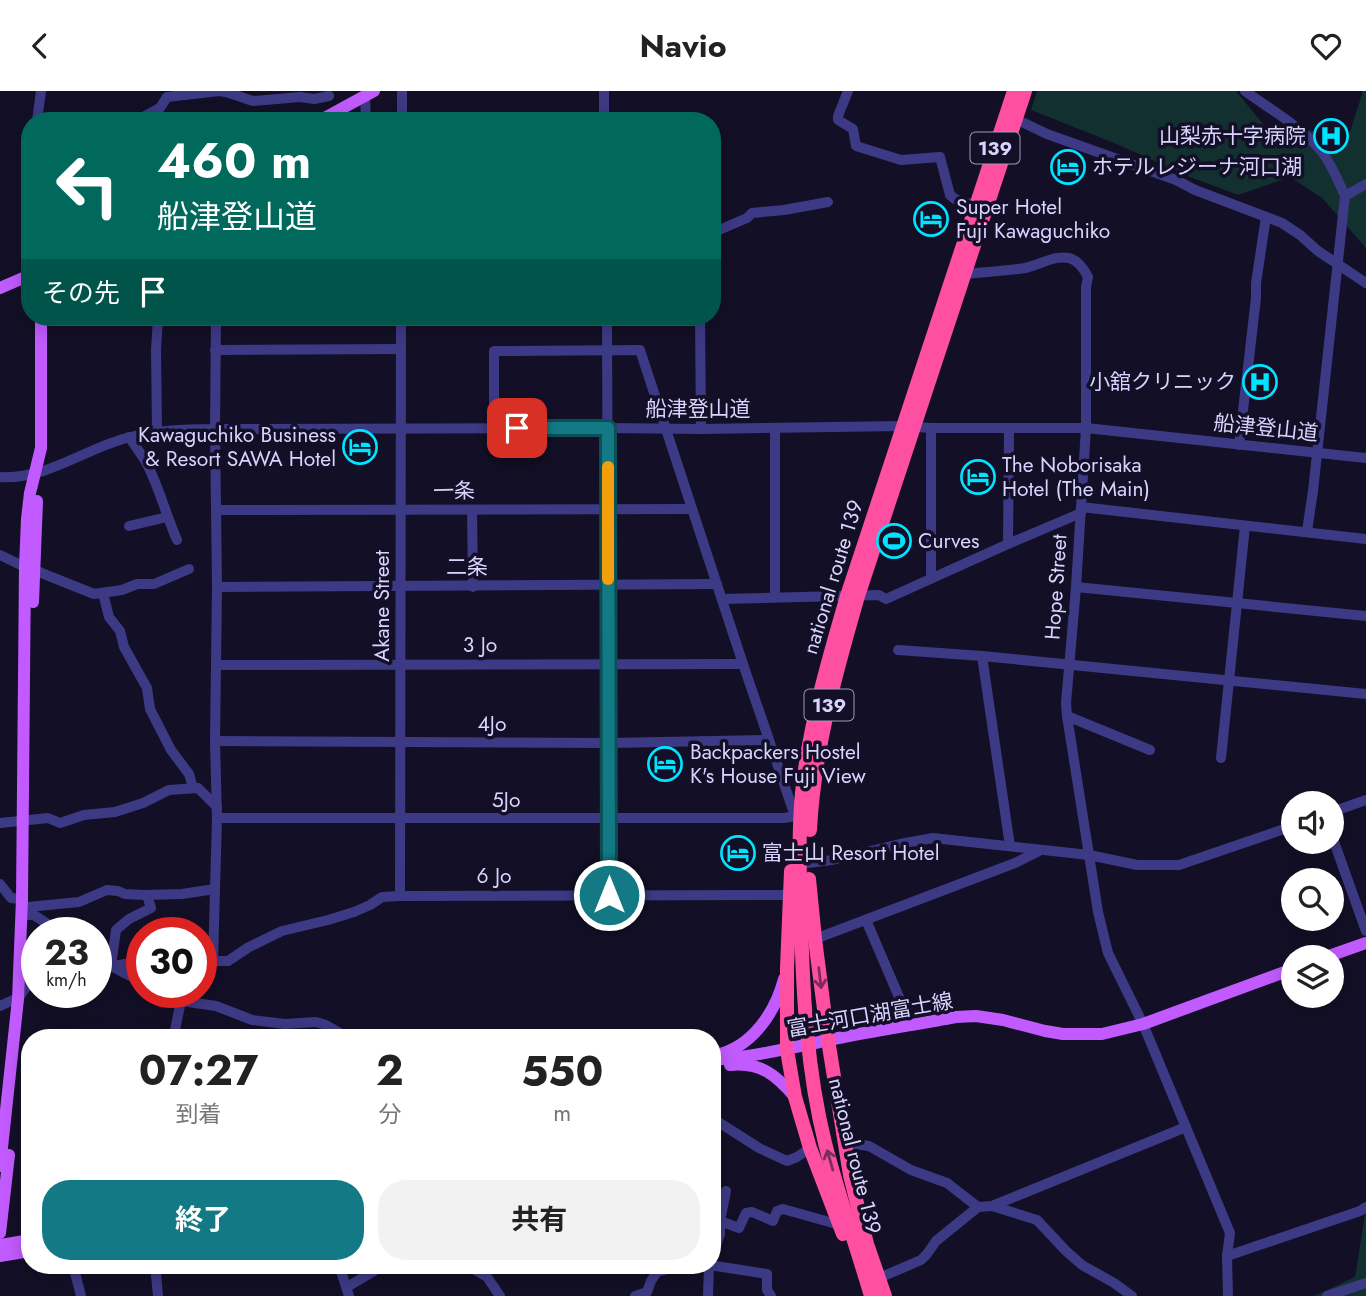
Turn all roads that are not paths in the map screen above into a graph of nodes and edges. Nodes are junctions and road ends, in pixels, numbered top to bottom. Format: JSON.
{"nodes":[{"id":1,"x":41,"y":91,"type":"edge"},
{"id":2,"x":402,"y":91,"type":"edge"},
{"id":3,"x":604,"y":91,"type":"edge"},
{"id":4,"x":848,"y":91,"type":"edge"},
{"id":5,"x":1025,"y":91,"type":"edge"},
{"id":6,"x":1245,"y":91,"type":"edge"},
{"id":7,"x":330,"y":93,"type":"edge"},
{"id":8,"x":1007,"y":93,"type":"edge"},
{"id":9,"x":167,"y":94,"type":"edge"},
{"id":10,"x":369,"y":94,"type":"edge"},
{"id":11,"x":38,"y":112,"type":"edge"},
{"id":12,"x":153,"y":112,"type":"edge"},
{"id":13,"x":337,"y":112,"type":"edge"},
{"id":14,"x":342,"y":112,"type":"edge"},
{"id":15,"x":367,"y":112,"type":"edge"},
{"id":16,"x":402,"y":112,"type":"edge"},
{"id":17,"x":604,"y":112,"type":"edge"},
{"id":18,"x":1024,"y":123,"type":"dead end"},
{"id":19,"x":1366,"y":184,"type":"edge"},
{"id":20,"x":1345,"y":196,"type":"junction"},
{"id":21,"x":828,"y":202,"type":"dead end"},
{"id":22,"x":976,"y":206,"type":"junction"},
{"id":23,"x":1266,"y":216,"type":"junction"},
{"id":24,"x":721,"y":229,"type":"edge"},
{"id":25,"x":1338,"y":263,"type":"junction"},
{"id":26,"x":964,"y":274,"type":"junction"},
{"id":27,"x":21,"y":279,"type":"edge"},
{"id":28,"x":1366,"y":283,"type":"edge"},
{"id":29,"x":0,"y":288,"type":"edge"},
{"id":30,"x":41,"y":326,"type":"edge"},
{"id":31,"x":157,"y":326,"type":"edge"},
{"id":32,"x":215,"y":326,"type":"edge"},
{"id":33,"x":401,"y":326,"type":"edge"},
{"id":34,"x":607,"y":326,"type":"edge"},
{"id":35,"x":700,"y":326,"type":"edge"},
{"id":36,"x":401,"y":349,"type":"junction"},
{"id":37,"x":215,"y":350,"type":"junction"},
{"id":38,"x":608,"y":350,"type":"junction"},
{"id":39,"x":909,"y":426,"type":"junction"},
{"id":40,"x":400,"y":428,"type":"junction"},
{"id":41,"x":494,"y":428,"type":"junction"},
{"id":42,"x":608,"y":428,"type":"junction"},
{"id":43,"x":775,"y":428,"type":"junction"},
{"id":44,"x":931,"y":428,"type":"junction"},
{"id":45,"x":1009,"y":428,"type":"junction"},
{"id":46,"x":1086,"y":428,"type":"junction"},
{"id":47,"x":215,"y":429,"type":"junction"},
{"id":48,"x":666,"y":429,"type":"junction"},
{"id":49,"x":701,"y":429,"type":"junction"},
{"id":50,"x":157,"y":431,"type":"junction"},
{"id":51,"x":129,"y":437,"type":"junction"},
{"id":52,"x":1239,"y":445,"type":"junction"},
{"id":53,"x":1317,"y":453,"type":"junction"},
{"id":54,"x":1365,"y":461,"type":"edge"},
{"id":55,"x":36,"y":473,"type":"junction"},
{"id":56,"x":0,"y":477,"type":"edge"},
{"id":57,"x":608,"y":508,"type":"junction"},
{"id":58,"x":691,"y":509,"type":"junction"},
{"id":59,"x":216,"y":510,"type":"junction"},
{"id":60,"x":401,"y":510,"type":"junction"},
{"id":61,"x":472,"y":510,"type":"junction"},
{"id":62,"x":1081,"y":510,"type":"junction"},
{"id":63,"x":167,"y":517,"type":"junction"},
{"id":64,"x":129,"y":526,"type":"dead end"},
{"id":65,"x":1245,"y":526,"type":"junction"},
{"id":66,"x":1307,"y":531,"type":"junction"},
{"id":67,"x":1366,"y":538,"type":"edge"},
{"id":68,"x":177,"y":540,"type":"dead end"},
{"id":69,"x":1008,"y":544,"type":"junction"},
{"id":70,"x":0,"y":555,"type":"edge"},
{"id":71,"x":30,"y":569,"type":"junction"},
{"id":72,"x":189,"y":569,"type":"dead end"},
{"id":73,"x":931,"y":579,"type":"junction"},
{"id":74,"x":717,"y":584,"type":"junction"},
{"id":75,"x":608,"y":585,"type":"junction"},
{"id":76,"x":401,"y":586,"type":"junction"},
{"id":77,"x":217,"y":587,"type":"junction"},
{"id":78,"x":472,"y":587,"type":"junction"},
{"id":79,"x":1076,"y":587,"type":"junction"},
{"id":80,"x":103,"y":593,"type":"junction"},
{"id":81,"x":852,"y":596,"type":"junction"},
{"id":82,"x":775,"y":597,"type":"junction"},
{"id":83,"x":722,"y":599,"type":"junction"},
{"id":84,"x":1237,"y":603,"type":"junction"},
{"id":85,"x":1366,"y":616,"type":"edge"},
{"id":86,"x":898,"y":650,"type":"dead end"},
{"id":87,"x":982,"y":656,"type":"junction"},
{"id":88,"x":217,"y":664,"type":"junction"},
{"id":89,"x":402,"y":664,"type":"junction"},
{"id":90,"x":608,"y":664,"type":"junction"},
{"id":91,"x":743,"y":664,"type":"junction"},
{"id":92,"x":1069,"y":666,"type":"junction"},
{"id":93,"x":1229,"y":682,"type":"junction"},
{"id":94,"x":1366,"y":694,"type":"edge"},
{"id":95,"x":1067,"y":716,"type":"junction"},
{"id":96,"x":769,"y":740,"type":"junction"},
{"id":97,"x":215,"y":741,"type":"junction"},
{"id":98,"x":401,"y":743,"type":"junction"},
{"id":99,"x":609,"y":744,"type":"junction"},
{"id":100,"x":1150,"y":750,"type":"dead end"},
{"id":101,"x":1221,"y":758,"type":"dead end"},
{"id":102,"x":193,"y":789,"type":"junction"},
{"id":103,"x":802,"y":794,"type":"junction"},
{"id":104,"x":1366,"y":800,"type":"edge"},
{"id":105,"x":217,"y":807,"type":"junction"},
{"id":106,"x":1344,"y":808,"type":"edge"},
{"id":107,"x":795,"y":816,"type":"junction"},
{"id":108,"x":217,"y":818,"type":"junction"},
{"id":109,"x":26,"y":819,"type":"junction"},
{"id":110,"x":400,"y":819,"type":"junction"},
{"id":111,"x":609,"y":819,"type":"junction"},
{"id":112,"x":0,"y":823,"type":"edge"},
{"id":113,"x":1281,"y":830,"type":"edge"},
{"id":114,"x":1010,"y":846,"type":"junction"},
{"id":115,"x":1040,"y":851,"type":"junction"},
{"id":116,"x":1338,"y":854,"type":"edge"},
{"id":117,"x":1089,"y":855,"type":"junction"},
{"id":118,"x":808,"y":863,"type":"junction"},
{"id":119,"x":0,"y":884,"type":"edge"},
{"id":120,"x":215,"y":889,"type":"junction"},
{"id":121,"x":147,"y":895,"type":"junction"},
{"id":122,"x":400,"y":895,"type":"junction"},
{"id":123,"x":609,"y":895,"type":"junction"},
{"id":124,"x":790,"y":895,"type":"junction"},
{"id":125,"x":26,"y":907,"type":"junction"},
{"id":126,"x":27,"y":917,"type":"edge"},
{"id":127,"x":37,"y":917,"type":"edge"},
{"id":128,"x":214,"y":917,"type":"edge"},
{"id":129,"x":866,"y":920,"type":"junction"},
{"id":130,"x":1366,"y":931,"type":"edge"},
{"id":131,"x":815,"y":939,"type":"junction"},
{"id":132,"x":1366,"y":943,"type":"edge"},
{"id":133,"x":1344,"y":951,"type":"edge"},
{"id":134,"x":112,"y":959,"type":"edge"},
{"id":135,"x":217,"y":962,"type":"edge"},
{"id":136,"x":788,"y":968,"type":"junction"},
{"id":137,"x":1281,"y":973,"type":"edge"},
{"id":138,"x":21,"y":996,"type":"edge"},
{"id":139,"x":18,"y":999,"type":"junction"},
{"id":140,"x":0,"y":1006,"type":"edge"},
{"id":141,"x":217,"y":1006,"type":"edge"},
{"id":142,"x":28,"y":1008,"type":"edge"},
{"id":143,"x":180,"y":1008,"type":"edge"},
{"id":144,"x":1143,"y":1024,"type":"junction"},
{"id":145,"x":911,"y":1025,"type":"junction"},
{"id":146,"x":26,"y":1029,"type":"edge"},
{"id":147,"x":175,"y":1029,"type":"edge"},
{"id":148,"x":333,"y":1029,"type":"edge"},
{"id":149,"x":828,"y":1040,"type":"junction"},
{"id":150,"x":787,"y":1050,"type":"junction"},
{"id":151,"x":721,"y":1054,"type":"edge"},
{"id":152,"x":721,"y":1058,"type":"edge"},
{"id":153,"x":735,"y":1058,"type":"junction"},
{"id":154,"x":721,"y":1063,"type":"edge"},
{"id":155,"x":21,"y":1065,"type":"edge"},
{"id":156,"x":721,"y":1065,"type":"edge"},
{"id":157,"x":795,"y":1097,"type":"junction"},
{"id":158,"x":721,"y":1124,"type":"edge"},
{"id":159,"x":1186,"y":1127,"type":"junction"},
{"id":160,"x":846,"y":1143,"type":"junction"},
{"id":161,"x":810,"y":1148,"type":"junction"},
{"id":162,"x":0,"y":1166,"type":"edge"},
{"id":163,"x":726,"y":1191,"type":"dead end"},
{"id":164,"x":992,"y":1206,"type":"junction"},
{"id":165,"x":978,"y":1207,"type":"junction"},
{"id":166,"x":1366,"y":1207,"type":"edge"},
{"id":167,"x":721,"y":1216,"type":"edge"},
{"id":168,"x":721,"y":1221,"type":"edge"},
{"id":169,"x":840,"y":1225,"type":"junction"},
{"id":170,"x":0,"y":1233,"type":"edge"},
{"id":171,"x":21,"y":1242,"type":"edge"},
{"id":172,"x":0,"y":1245,"type":"edge"},
{"id":173,"x":21,"y":1252,"type":"edge"},
{"id":174,"x":0,"y":1256,"type":"edge"},
{"id":175,"x":1227,"y":1256,"type":"junction"},
{"id":176,"x":721,"y":1267,"type":"edge"},
{"id":177,"x":75,"y":1274,"type":"edge"},
{"id":178,"x":156,"y":1274,"type":"edge"},
{"id":179,"x":342,"y":1274,"type":"edge"},
{"id":180,"x":372,"y":1274,"type":"edge"},
{"id":181,"x":481,"y":1274,"type":"edge"},
{"id":182,"x":656,"y":1274,"type":"edge"},
{"id":183,"x":709,"y":1274,"type":"edge"},
{"id":184,"x":879,"y":1279,"type":"junction"},
{"id":185,"x":1366,"y":1283,"type":"edge"},
{"id":186,"x":348,"y":1291,"type":"edge"},
{"id":187,"x":81,"y":1296,"type":"edge"},
{"id":188,"x":158,"y":1296,"type":"edge"},
{"id":189,"x":500,"y":1296,"type":"edge"},
{"id":190,"x":635,"y":1296,"type":"edge"},
{"id":191,"x":708,"y":1296,"type":"edge"},
{"id":192,"x":771,"y":1296,"type":"edge"},
{"id":193,"x":871,"y":1296,"type":"edge"},
{"id":194,"x":885,"y":1296,"type":"edge"},
{"id":195,"x":1132,"y":1296,"type":"edge"},
{"id":196,"x":1228,"y":1296,"type":"edge"},
{"id":197,"x":1327,"y":1296,"type":"edge"}],
"edges":[{"from":1,"to":11,"type":"street"},
{"from":2,"to":16,"type":"street"},
{"from":3,"to":17,"type":"street"},
{"from":4,"to":22,"type":"street"},
{"from":5,"to":26,"type":"highway","name":"national route 139","number":"139"},
{"from":6,"to":20,"type":"street"},
{"from":7,"to":9,"type":"street"},
{"from":7,"to":13,"type":"street"},
{"from":8,"to":22,"type":"highway","name":"national route 139","number":"139"},
{"from":9,"to":12,"type":"street"},
{"from":10,"to":14,"type":"main road"},
{"from":10,"to":15,"type":"street"},
{"from":18,"to":23,"type":"street"},
{"from":19,"to":20,"type":"street"},
{"from":20,"to":25,"type":"street"},
{"from":21,"to":24,"type":"street"},
{"from":22,"to":39,"type":"highway","name":"national route 139","number":"139"},
{"from":23,"to":25,"type":"street"},
{"from":23,"to":52,"type":"street"},
{"from":25,"to":28,"type":"street"},
{"from":25,"to":53,"type":"street"},
{"from":26,"to":39,"type":"highway","name":"national route 139","number":"139"},
{"from":26,"to":46,"type":"street","name":"Hope Street"},
{"from":27,"to":29,"type":"main road"},
{"from":30,"to":55,"type":"main road"},
{"from":31,"to":50,"type":"street"},
{"from":32,"to":37,"type":"street"},
{"from":33,"to":36,"type":"street","name":"Akane Street"},
{"from":34,"to":38,"type":"street"},
{"from":35,"to":49,"type":"street"},
{"from":36,"to":37,"type":"street"},
{"from":36,"to":40,"type":"street","name":"Akane Street"},
{"from":37,"to":47,"type":"street"},
{"from":38,"to":41,"type":"street"},
{"from":38,"to":42,"type":"street"},
{"from":38,"to":48,"type":"street"},
{"from":39,"to":43,"type":"street","name":"船津登山道"},
{"from":39,"to":44,"type":"street","name":"船津登山道"},
{"from":39,"to":81,"type":"highway","name":"national route 139","number":"139"},
{"from":40,"to":41,"type":"street","name":"船津登山道"},
{"from":40,"to":47,"type":"street","name":"船津登山道"},
{"from":40,"to":60,"type":"street","name":"Akane Street"},
{"from":41,"to":42,"type":"street","name":"船津登山道"},
{"from":42,"to":48,"type":"street","name":"船津登山道"},
{"from":42,"to":57,"type":"street"},
{"from":43,"to":49,"type":"street","name":"船津登山道"},
{"from":43,"to":82,"type":"street"},
{"from":44,"to":45,"type":"street","name":"船津登山道"},
{"from":44,"to":73,"type":"street"},
{"from":45,"to":46,"type":"street","name":"船津登山道"},
{"from":45,"to":69,"type":"street"},
{"from":46,"to":52,"type":"street","name":"船津登山道"},
{"from":46,"to":62,"type":"street","name":"Hope Street"},
{"from":47,"to":50,"type":"street","name":"船津登山道"},
{"from":47,"to":59,"type":"street"},
{"from":48,"to":49,"type":"street","name":"船津登山道"},
{"from":48,"to":58,"type":"street"},
{"from":50,"to":51,"type":"street","name":"船津登山道"},
{"from":51,"to":55,"type":"street","name":"船津登山道"},
{"from":51,"to":63,"type":"street"},
{"from":52,"to":53,"type":"street","name":"船津登山道"},
{"from":53,"to":54,"type":"street","name":"船津登山道"},
{"from":53,"to":66,"type":"street"},
{"from":55,"to":56,"type":"street","name":"船津登山道"},
{"from":55,"to":71,"type":"main road"},
{"from":57,"to":58,"type":"street","name":"一条"},
{"from":57,"to":61,"type":"street","name":"一条"},
{"from":57,"to":75,"type":"street"},
{"from":58,"to":74,"type":"street"},
{"from":59,"to":60,"type":"street","name":"一条"},
{"from":59,"to":77,"type":"street"},
{"from":60,"to":61,"type":"street","name":"一条"},
{"from":60,"to":76,"type":"street","name":"Akane Street"},
{"from":61,"to":78,"type":"street"},
{"from":62,"to":65,"type":"street"},
{"from":62,"to":69,"type":"street"},
{"from":62,"to":79,"type":"street","name":"Hope Street"},
{"from":63,"to":64,"type":"street"},
{"from":63,"to":68,"type":"street"},
{"from":65,"to":66,"type":"street"},
{"from":65,"to":84,"type":"street"},
{"from":66,"to":67,"type":"street"},
{"from":69,"to":73,"type":"street"},
{"from":70,"to":71,"type":"street"},
{"from":71,"to":80,"type":"street"},
{"from":71,"to":109,"type":"main road"},
{"from":72,"to":80,"type":"street"},
{"from":73,"to":81,"type":"street"},
{"from":74,"to":75,"type":"street","name":"二条"},
{"from":74,"to":83,"type":"street"},
{"from":75,"to":78,"type":"street","name":"二条"},
{"from":75,"to":90,"type":"street"},
{"from":76,"to":77,"type":"street","name":"二条"},
{"from":76,"to":78,"type":"street","name":"二条"},
{"from":76,"to":89,"type":"street","name":"Akane Street"},
{"from":77,"to":88,"type":"street"},
{"from":79,"to":84,"type":"street"},
{"from":79,"to":92,"type":"street","name":"Hope Street"},
{"from":80,"to":102,"type":"street"},
{"from":81,"to":82,"type":"street"},
{"from":81,"to":103,"type":"highway","name":"national route 139","number":"139"},
{"from":81,"to":118,"type":"highway","name":"national route 139","number":"139"},
{"from":82,"to":83,"type":"street"},
{"from":83,"to":91,"type":"street"},
{"from":84,"to":85,"type":"street"},
{"from":84,"to":93,"type":"street"},
{"from":86,"to":87,"type":"street"},
{"from":87,"to":92,"type":"street"},
{"from":87,"to":114,"type":"street"},
{"from":88,"to":89,"type":"street","name":"3 Jo"},
{"from":88,"to":97,"type":"street"},
{"from":89,"to":90,"type":"street","name":"3 Jo"},
{"from":89,"to":98,"type":"street","name":"Akane Street"},
{"from":90,"to":91,"type":"street","name":"3 Jo"},
{"from":90,"to":99,"type":"street"},
{"from":91,"to":96,"type":"street"},
{"from":92,"to":93,"type":"street"},
{"from":92,"to":95,"type":"street","name":"Hope Street"},
{"from":93,"to":94,"type":"street"},
{"from":93,"to":101,"type":"street"},
{"from":95,"to":100,"type":"street"},
{"from":95,"to":117,"type":"street","name":"Hope Street"},
{"from":96,"to":99,"type":"street","name":"４Jo"},
{"from":96,"to":107,"type":"street"},
{"from":97,"to":98,"type":"street","name":"４Jo"},
{"from":97,"to":105,"type":"street"},
{"from":98,"to":99,"type":"street","name":"４Jo"},
{"from":98,"to":110,"type":"street","name":"Akane Street"},
{"from":99,"to":111,"type":"street"},
{"from":102,"to":105,"type":"street"},
{"from":102,"to":109,"type":"street"},
{"from":103,"to":107,"type":"highway"},
{"from":193,"to":103,"type":"highway","name":"national route 139","number":"139","one_way":true},
{"from":104,"to":106,"type":"street"},
{"from":105,"to":108,"type":"street"},
{"from":107,"to":111,"type":"street","name":"５Jo"},
{"from":107,"to":124,"type":"highway"},
{"from":108,"to":110,"type":"street","name":"５Jo"},
{"from":108,"to":120,"type":"street"},
{"from":109,"to":112,"type":"street"},
{"from":109,"to":125,"type":"main road"},
{"from":110,"to":111,"type":"street","name":"５Jo"},
{"from":110,"to":122,"type":"street","name":"Akane Street"},
{"from":111,"to":123,"type":"street"},
{"from":113,"to":117,"type":"street"},
{"from":114,"to":115,"type":"street"},
{"from":114,"to":118,"type":"street"},
{"from":115,"to":117,"type":"street"},
{"from":115,"to":129,"type":"street"},
{"from":116,"to":130,"type":"street"},
{"from":117,"to":144,"type":"street","name":"Hope Street"},
{"from":118,"to":131,"type":"highway","name":"national route 139","number":"139"},
{"from":119,"to":125,"type":"street"},
{"from":120,"to":121,"type":"street"},
{"from":120,"to":128,"type":"street"},
{"from":121,"to":125,"type":"street"},
{"from":121,"to":134,"type":"street"},
{"from":122,"to":123,"type":"street","name":"6 Jo"},
{"from":122,"to":135,"type":"street","name":"6 Jo"},
{"from":123,"to":124,"type":"street","name":"6 Jo"},
{"from":124,"to":136,"type":"highway"},
{"from":125,"to":126,"type":"main road"},
{"from":125,"to":127,"type":"street"},
{"from":125,"to":139,"type":"main road"},
{"from":129,"to":131,"type":"street"},
{"from":129,"to":145,"type":"street"},
{"from":131,"to":149,"type":"highway","name":"national route 139","number":"139","one_way":true},
{"from":132,"to":133,"type":"main road"},
{"from":136,"to":150,"type":"highway"},
{"from":136,"to":151,"type":"main road"},
{"from":137,"to":144,"type":"main road","name":"富士河口湖富士線"},
{"from":138,"to":139,"type":"street"},
{"from":139,"to":140,"type":"street"},
{"from":139,"to":162,"type":"main road"},
{"from":141,"to":148,"type":"street"},
{"from":142,"to":146,"type":"main road"},
{"from":143,"to":147,"type":"street"},
{"from":144,"to":145,"type":"main road","name":"富士河口湖富士線"},
{"from":144,"to":159,"type":"street","name":"Hope Street"},
{"from":145,"to":149,"type":"main road","name":"富士河口湖富士線"},
{"from":149,"to":150,"type":"main road","name":"富士河口湖富士線"},
{"from":149,"to":160,"type":"highway","name":"national route 139","number":"139"},
{"from":150,"to":153,"type":"main road","name":"富士河口湖富士線"},
{"from":150,"to":157,"type":"highway"},
{"from":152,"to":153,"type":"main road","name":"富士河口湖富士線"},
{"from":153,"to":154,"type":"main road","name":"富士河口湖富士線"},
{"from":155,"to":170,"type":"main road"},
{"from":156,"to":157,"type":"main road"},
{"from":157,"to":161,"type":"highway"},
{"from":158,"to":161,"type":"street"},
{"from":159,"to":164,"type":"street"},
{"from":159,"to":175,"type":"street","name":"Hope Street"},
{"from":160,"to":165,"type":"street"},
{"from":160,"to":184,"type":"highway","name":"national route 139","number":"139"},
{"from":161,"to":169,"type":"highway"},
{"from":163,"to":167,"type":"street"},
{"from":164,"to":165,"type":"street"},
{"from":164,"to":195,"type":"street"},
{"from":165,"to":184,"type":"street"},
{"from":166,"to":175,"type":"street"},
{"from":168,"to":169,"type":"street"},
{"from":169,"to":193,"type":"highway"},
{"from":171,"to":172,"type":"main road"},
{"from":173,"to":174,"type":"main road"},
{"from":175,"to":196,"type":"street","name":"Hope Street"},
{"from":176,"to":192,"type":"street"},
{"from":177,"to":187,"type":"street"},
{"from":178,"to":188,"type":"street"},
{"from":179,"to":186,"type":"street"},
{"from":180,"to":186,"type":"street"},
{"from":181,"to":189,"type":"street"},
{"from":182,"to":190,"type":"street"},
{"from":183,"to":191,"type":"street"},
{"from":184,"to":194,"type":"highway","name":"national route 139","number":"139"},
{"from":185,"to":197,"type":"street"}]}
